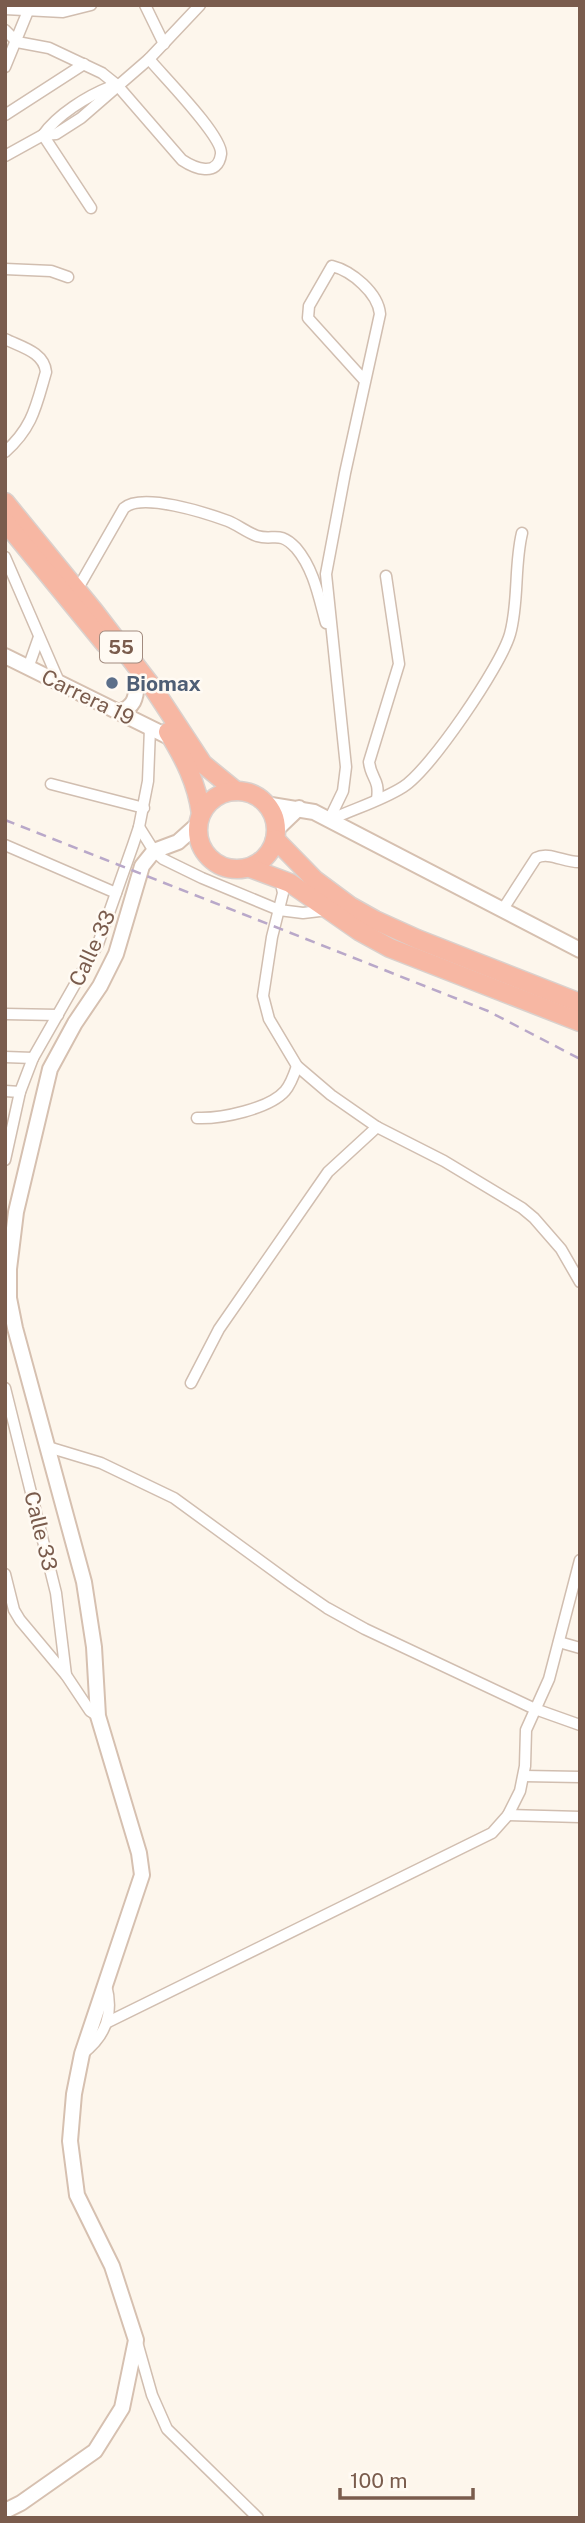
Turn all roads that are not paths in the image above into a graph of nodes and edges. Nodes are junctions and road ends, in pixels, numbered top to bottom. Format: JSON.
{"nodes":[{"id":1,"x":91,"y":5,"type":"edge"},
{"id":2,"x":145,"y":5,"type":"edge"},
{"id":3,"x":200,"y":5,"type":"edge"},
{"id":4,"x":5,"y":9,"type":"edge"},
{"id":5,"x":28,"y":11,"type":"junction"},
{"id":6,"x":5,"y":30,"type":"edge"},
{"id":7,"x":17,"y":42,"type":"junction"},
{"id":8,"x":164,"y":44,"type":"junction"},
{"id":9,"x":149,"y":59,"type":"junction"},
{"id":10,"x":84,"y":64,"type":"junction"},
{"id":11,"x":5,"y":67,"type":"edge"},
{"id":12,"x":117,"y":85,"type":"junction"},
{"id":13,"x":5,"y":115,"type":"edge"},
{"id":14,"x":43,"y":135,"type":"junction"},
{"id":15,"x":5,"y":156,"type":"edge"},
{"id":16,"x":91,"y":208,"type":"dead end"},
{"id":17,"x":5,"y":269,"type":"edge"},
{"id":18,"x":68,"y":277,"type":"dead end"},
{"id":19,"x":5,"y":339,"type":"edge"},
{"id":20,"x":365,"y":381,"type":"junction"},
{"id":21,"x":5,"y":452,"type":"edge"},
{"id":22,"x":5,"y":502,"type":"edge"},
{"id":23,"x":5,"y":522,"type":"edge"},
{"id":24,"x":522,"y":533,"type":"dead end"},
{"id":25,"x":5,"y":557,"type":"edge"},
{"id":26,"x":386,"y":576,"type":"dead end"},
{"id":27,"x":77,"y":590,"type":"junction"},
{"id":28,"x":40,"y":637,"type":"junction"},
{"id":29,"x":333,"y":643,"type":"junction"},
{"id":30,"x":5,"y":656,"type":"edge"},
{"id":31,"x":28,"y":668,"type":"junction"},
{"id":32,"x":137,"y":683,"type":"junction"},
{"id":33,"x":60,"y":684,"type":"junction"},
{"id":34,"x":119,"y":712,"type":"junction"},
{"id":35,"x":150,"y":727,"type":"junction"},
{"id":36,"x":172,"y":738,"type":"junction"},
{"id":37,"x":51,"y":784,"type":"dead end"},
{"id":38,"x":236,"y":791,"type":"junction"},
{"id":39,"x":377,"y":799,"type":"junction"},
{"id":40,"x":265,"y":804,"type":"junction"},
{"id":41,"x":144,"y":808,"type":"junction"},
{"id":42,"x":299,"y":808,"type":"junction"},
{"id":43,"x":199,"y":820,"type":"junction"},
{"id":44,"x":329,"y":820,"type":"junction"},
{"id":45,"x":139,"y":827,"type":"junction"},
{"id":46,"x":275,"y":834,"type":"junction"},
{"id":47,"x":5,"y":845,"type":"edge"},
{"id":48,"x":154,"y":851,"type":"junction"},
{"id":49,"x":580,"y":862,"type":"edge"},
{"id":50,"x":250,"y":867,"type":"junction"},
{"id":51,"x":280,"y":878,"type":"junction"},
{"id":52,"x":116,"y":892,"type":"junction"},
{"id":53,"x":503,"y":909,"type":"junction"},
{"id":54,"x":279,"y":910,"type":"junction"},
{"id":55,"x":329,"y":910,"type":"junction"},
{"id":56,"x":580,"y":950,"type":"edge"},
{"id":57,"x":580,"y":1003,"type":"edge"},
{"id":58,"x":5,"y":1014,"type":"edge"},
{"id":59,"x":58,"y":1015,"type":"junction"},
{"id":60,"x":580,"y":1022,"type":"edge"},
{"id":61,"x":5,"y":1057,"type":"edge"},
{"id":62,"x":33,"y":1058,"type":"junction"},
{"id":63,"x":297,"y":1066,"type":"junction"},
{"id":64,"x":5,"y":1091,"type":"edge"},
{"id":65,"x":20,"y":1092,"type":"junction"},
{"id":66,"x":197,"y":1118,"type":"dead end"},
{"id":67,"x":377,"y":1128,"type":"junction"},
{"id":68,"x":5,"y":1160,"type":"edge"},
{"id":69,"x":580,"y":1282,"type":"edge"},
{"id":70,"x":191,"y":1383,"type":"dead end"},
{"id":71,"x":5,"y":1388,"type":"edge"},
{"id":72,"x":48,"y":1447,"type":"junction"},
{"id":73,"x":580,"y":1560,"type":"edge"},
{"id":74,"x":5,"y":1574,"type":"edge"},
{"id":75,"x":559,"y":1642,"type":"junction"},
{"id":76,"x":580,"y":1648,"type":"edge"},
{"id":77,"x":66,"y":1675,"type":"junction"},
{"id":78,"x":535,"y":1709,"type":"junction"},
{"id":79,"x":98,"y":1716,"type":"junction"},
{"id":80,"x":580,"y":1725,"type":"edge"},
{"id":81,"x":524,"y":1776,"type":"junction"},
{"id":82,"x":580,"y":1777,"type":"edge"},
{"id":83,"x":508,"y":1815,"type":"junction"},
{"id":84,"x":580,"y":1817,"type":"edge"},
{"id":85,"x":106,"y":1984,"type":"junction"},
{"id":86,"x":108,"y":2022,"type":"junction"},
{"id":87,"x":82,"y":2054,"type":"junction"},
{"id":88,"x":136,"y":2340,"type":"junction"},
{"id":89,"x":5,"y":2511,"type":"edge"},
{"id":90,"x":258,"y":2518,"type":"edge"}],
"edges":[{"from":1,"to":5,"type":"street"},
{"from":2,"to":8,"type":"street"},
{"from":3,"to":8,"type":"street"},
{"from":4,"to":5,"type":"street"},
{"from":5,"to":7,"type":"street"},
{"from":6,"to":7,"type":"street"},
{"from":7,"to":10,"type":"street"},
{"from":7,"to":11,"type":"street"},
{"from":8,"to":9,"type":"street"},
{"from":9,"to":12,"type":"street"},
{"from":9,"to":12,"type":"street"},
{"from":10,"to":12,"type":"street"},
{"from":10,"to":13,"type":"street"},
{"from":12,"to":14,"type":"street"},
{"from":14,"to":15,"type":"street"},
{"from":14,"to":16,"type":"street"},
{"from":17,"to":18,"type":"street"},
{"from":19,"to":21,"type":"street"},
{"from":20,"to":20,"type":"street"},
{"from":20,"to":29,"type":"street"},
{"from":22,"to":27,"type":"highway","number":"55"},
{"from":23,"to":32,"type":"highway","number":"55"},
{"from":24,"to":39,"type":"street"},
{"from":25,"to":28,"type":"street"},
{"from":26,"to":39,"type":"street"},
{"from":27,"to":29,"type":"street"},
{"from":27,"to":38,"type":"highway","number":"55"},
{"from":28,"to":31,"type":"street"},
{"from":28,"to":33,"type":"street"},
{"from":29,"to":44,"type":"street"},
{"from":30,"to":31,"type":"main road","name":"Carrera 19"},
{"from":31,"to":33,"type":"main road","name":"Carrera 19"},
{"from":32,"to":34,"type":"main road"},
{"from":32,"to":36,"type":"highway","number":"55"},
{"from":33,"to":34,"type":"main road","name":"Carrera 19"},
{"from":34,"to":35,"type":"main road","name":"Carrera 19"},
{"from":35,"to":36,"type":"main road","name":"Carrera 19"},
{"from":35,"to":41,"type":"street","name":"Calle 33"},
{"from":36,"to":43,"type":"highway","number":"55"},
{"from":37,"to":41,"type":"street"},
{"from":38,"to":40,"type":"highway","number":"55"},
{"from":38,"to":43,"type":"highway"},
{"from":39,"to":44,"type":"street"},
{"from":40,"to":42,"type":"main road"},
{"from":40,"to":46,"type":"highway"},
{"from":41,"to":45,"type":"street","name":"Calle 33"},
{"from":42,"to":44,"type":"main road"},
{"from":42,"to":46,"type":"main road"},
{"from":43,"to":48,"type":"main road"},
{"from":43,"to":50,"type":"highway","number":"55"},
{"from":44,"to":53,"type":"main road"},
{"from":45,"to":48,"type":"street"},
{"from":45,"to":52,"type":"street","name":"Calle 33"},
{"from":46,"to":50,"type":"highway"},
{"from":46,"to":57,"type":"highway"},
{"from":47,"to":52,"type":"street"},
{"from":48,"to":54,"type":"street"},
{"from":48,"to":72,"type":"main road"},
{"from":49,"to":53,"type":"street"},
{"from":50,"to":51,"type":"highway","number":"55"},
{"from":51,"to":54,"type":"street"},
{"from":51,"to":55,"type":"highway","number":"55"},
{"from":52,"to":59,"type":"street","name":"Calle 33"},
{"from":53,"to":56,"type":"main road"},
{"from":54,"to":55,"type":"street"},
{"from":54,"to":63,"type":"street"},
{"from":55,"to":60,"type":"highway","number":"55"},
{"from":58,"to":59,"type":"street"},
{"from":59,"to":62,"type":"street","name":"Calle 33"},
{"from":61,"to":62,"type":"street"},
{"from":62,"to":65,"type":"street","name":"Calle 33"},
{"from":63,"to":66,"type":"street"},
{"from":63,"to":67,"type":"street"},
{"from":64,"to":65,"type":"street"},
{"from":65,"to":68,"type":"street","name":"Calle 33"},
{"from":67,"to":69,"type":"street"},
{"from":67,"to":70,"type":"street"},
{"from":71,"to":77,"type":"street","name":"Calle 33"},
{"from":72,"to":78,"type":"street"},
{"from":72,"to":79,"type":"main road"},
{"from":73,"to":75,"type":"street"},
{"from":74,"to":77,"type":"street"},
{"from":75,"to":76,"type":"street"},
{"from":75,"to":78,"type":"street"},
{"from":77,"to":79,"type":"street"},
{"from":78,"to":80,"type":"street"},
{"from":78,"to":81,"type":"street"},
{"from":79,"to":85,"type":"main road"},
{"from":81,"to":82,"type":"street"},
{"from":81,"to":83,"type":"street"},
{"from":83,"to":84,"type":"street"},
{"from":83,"to":86,"type":"street"},
{"from":85,"to":86,"type":"street"},
{"from":85,"to":87,"type":"main road"},
{"from":86,"to":87,"type":"street"},
{"from":87,"to":88,"type":"main road"},
{"from":88,"to":89,"type":"main road"},
{"from":88,"to":90,"type":"street"}]}
